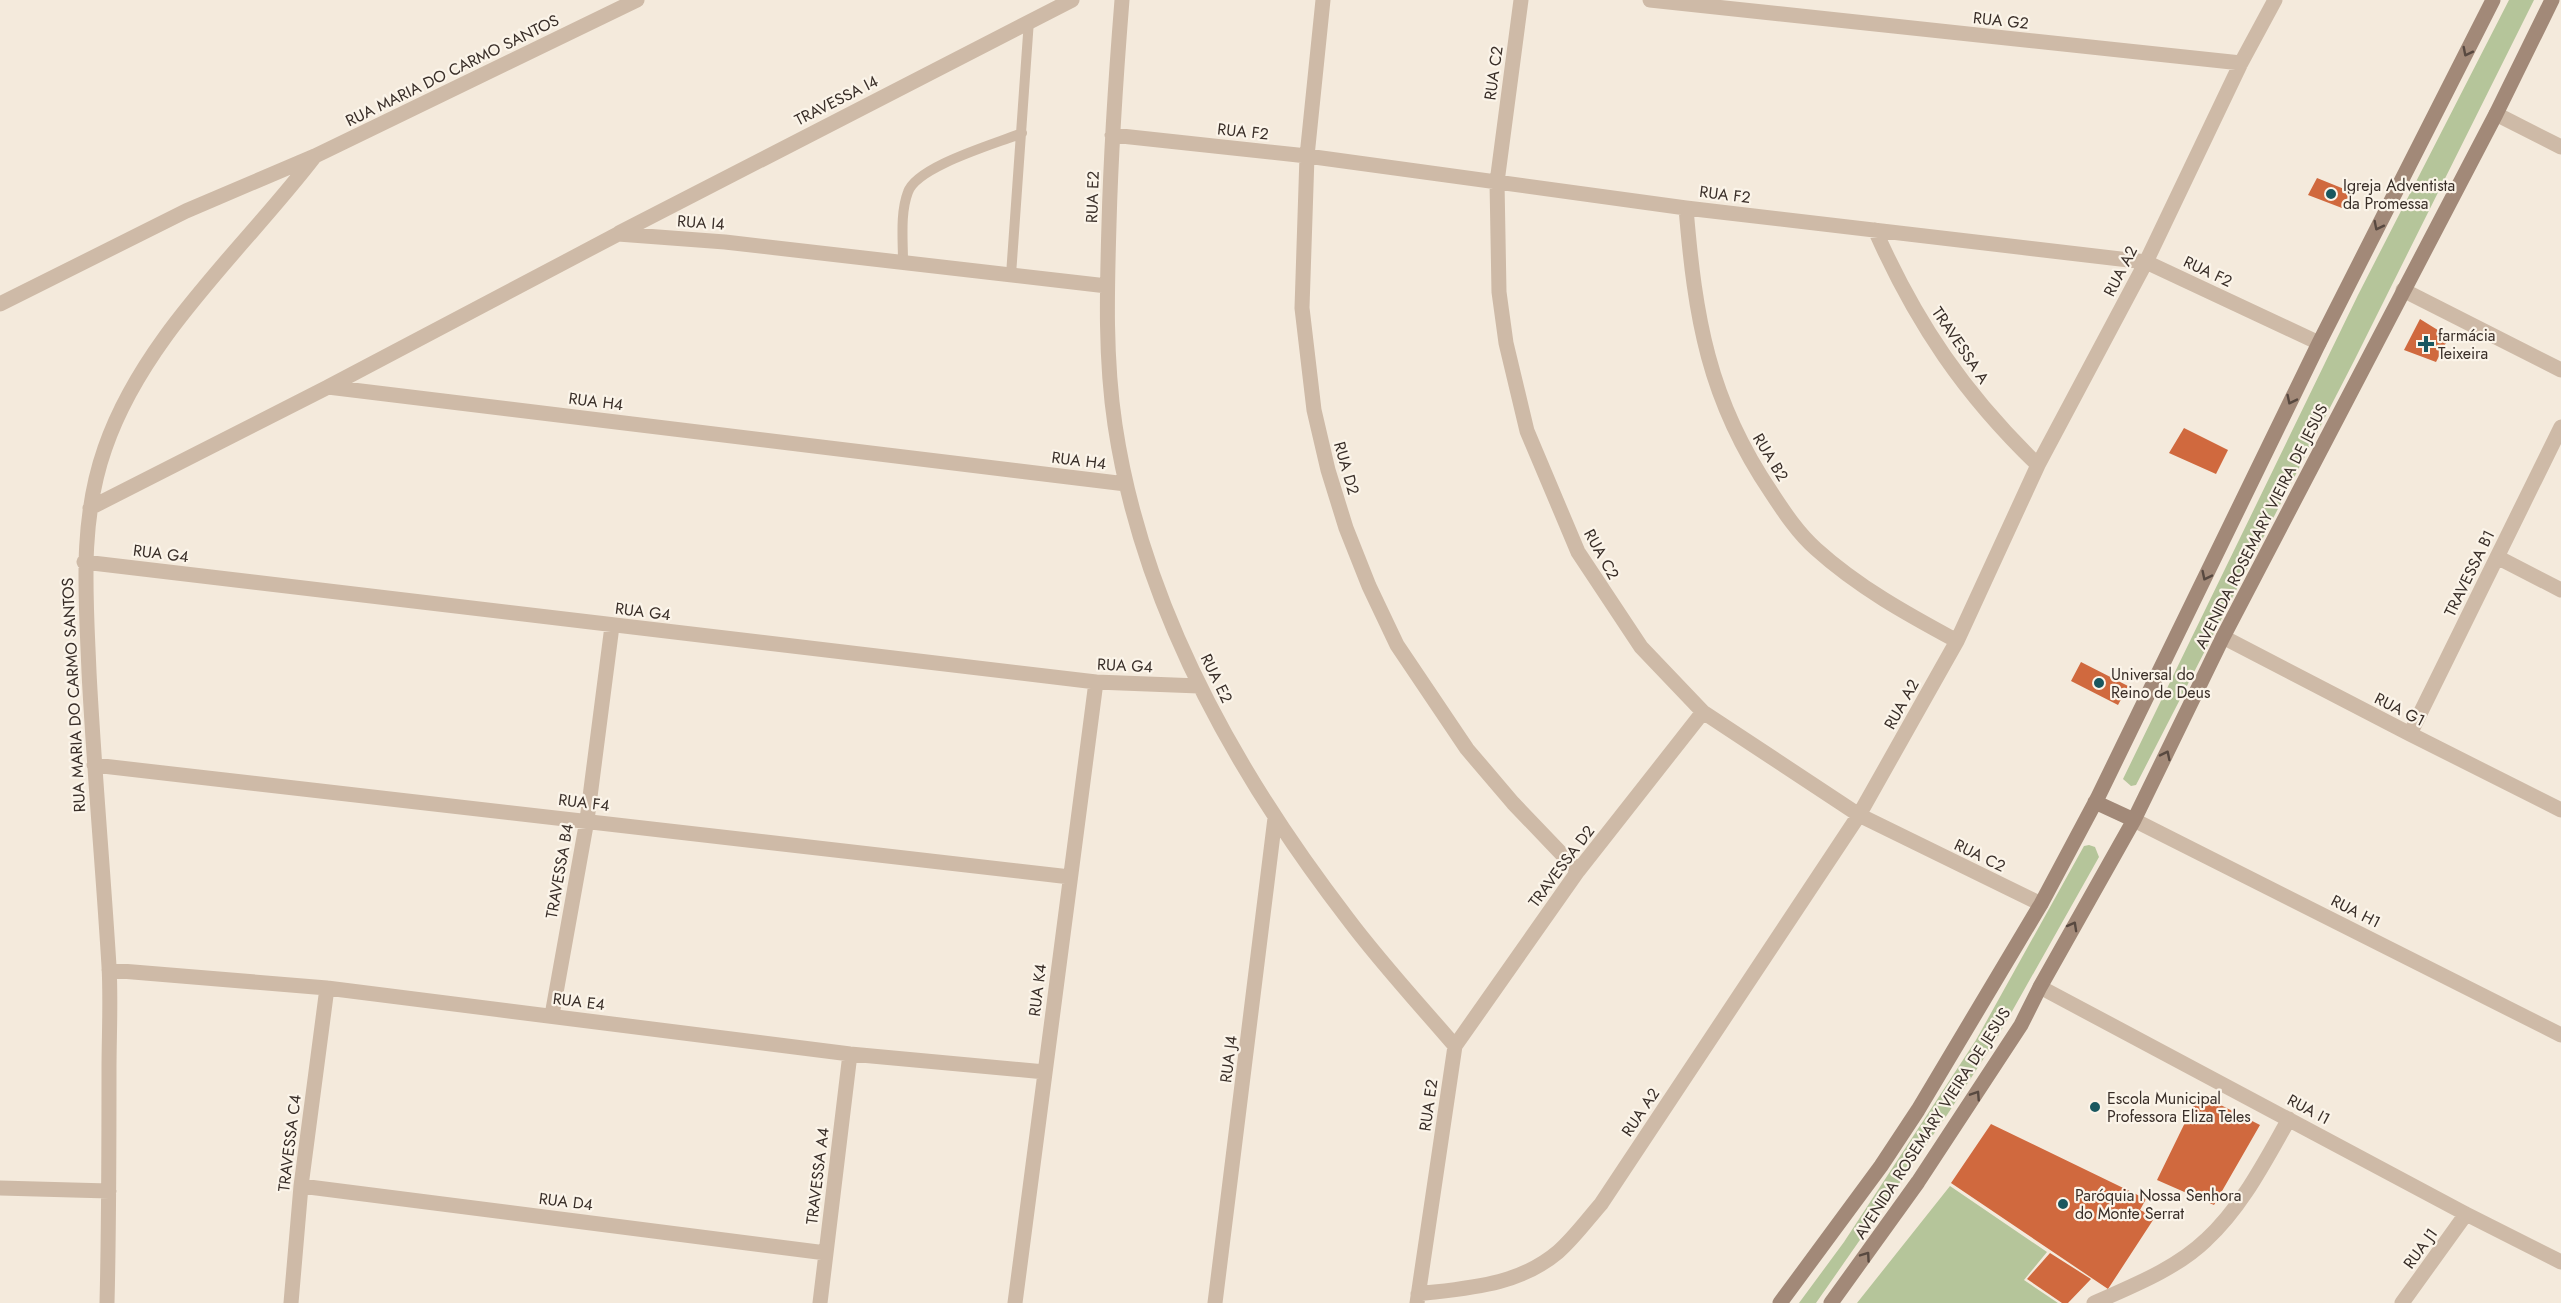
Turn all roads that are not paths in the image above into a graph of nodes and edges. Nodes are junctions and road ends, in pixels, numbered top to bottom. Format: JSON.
{"nodes":[{"id":1,"x":637,"y":0,"type":"edge"},
{"id":2,"x":1072,"y":0,"type":"edge"},
{"id":3,"x":1122,"y":0,"type":"edge"},
{"id":4,"x":1323,"y":0,"type":"edge"},
{"id":5,"x":1521,"y":0,"type":"edge"},
{"id":6,"x":1650,"y":0,"type":"edge"},
{"id":7,"x":2275,"y":0,"type":"edge"},
{"id":8,"x":2493,"y":0,"type":"edge"},
{"id":9,"x":2553,"y":0,"type":"edge"},
{"id":10,"x":1029,"y":20,"type":"junction"},
{"id":11,"x":2241,"y":63,"type":"junction"},
{"id":12,"x":2496,"y":114,"type":"junction"},
{"id":13,"x":1022,"y":133,"type":"junction"},
{"id":14,"x":1112,"y":135,"type":"junction"},
{"id":15,"x":2561,"y":147,"type":"edge"},
{"id":16,"x":315,"y":156,"type":"junction"},
{"id":17,"x":1307,"y":156,"type":"junction"},
{"id":18,"x":1497,"y":182,"type":"junction"},
{"id":19,"x":1686,"y":208,"type":"junction"},
{"id":20,"x":1875,"y":230,"type":"junction"},
{"id":21,"x":618,"y":234,"type":"junction"},
{"id":22,"x":903,"y":262,"type":"junction"},
{"id":23,"x":2146,"y":262,"type":"junction"},
{"id":24,"x":1011,"y":274,"type":"junction"},
{"id":25,"x":1107,"y":286,"type":"junction"},
{"id":26,"x":2403,"y":290,"type":"junction"},
{"id":27,"x":0,"y":303,"type":"edge"},
{"id":28,"x":2319,"y":343,"type":"junction"},
{"id":29,"x":2561,"y":370,"type":"edge"},
{"id":30,"x":328,"y":387,"type":"junction"},
{"id":31,"x":2561,"y":427,"type":"edge"},
{"id":32,"x":2038,"y":465,"type":"junction"},
{"id":33,"x":1126,"y":484,"type":"junction"},
{"id":34,"x":90,"y":508,"type":"junction"},
{"id":35,"x":2497,"y":557,"type":"junction"},
{"id":36,"x":84,"y":562,"type":"junction"},
{"id":37,"x":2561,"y":590,"type":"edge"},
{"id":38,"x":612,"y":626,"type":"junction"},
{"id":39,"x":2223,"y":637,"type":"junction"},
{"id":40,"x":1957,"y":641,"type":"junction"},
{"id":41,"x":1096,"y":682,"type":"junction"},
{"id":42,"x":1199,"y":686,"type":"junction"},
{"id":43,"x":1703,"y":712,"type":"junction"},
{"id":44,"x":2410,"y":734,"type":"junction"},
{"id":45,"x":94,"y":765,"type":"junction"},
{"id":46,"x":2095,"y":802,"type":"junction"},
{"id":47,"x":2561,"y":810,"type":"edge"},
{"id":48,"x":1858,"y":815,"type":"junction"},
{"id":49,"x":1275,"y":818,"type":"junction"},
{"id":50,"x":587,"y":820,"type":"junction"},
{"id":51,"x":2134,"y":820,"type":"junction"},
{"id":52,"x":1578,"y":871,"type":"junction"},
{"id":53,"x":1070,"y":877,"type":"junction"},
{"id":54,"x":2040,"y":904,"type":"junction"},
{"id":55,"x":109,"y":970,"type":"junction"},
{"id":56,"x":2040,"y":987,"type":"junction"},
{"id":57,"x":327,"y":988,"type":"junction"},
{"id":58,"x":552,"y":1015,"type":"junction"},
{"id":59,"x":2561,"y":1035,"type":"edge"},
{"id":60,"x":1455,"y":1046,"type":"junction"},
{"id":61,"x":850,"y":1054,"type":"junction"},
{"id":62,"x":1044,"y":1072,"type":"junction"},
{"id":63,"x":2289,"y":1119,"type":"junction"},
{"id":64,"x":301,"y":1186,"type":"junction"},
{"id":65,"x":0,"y":1188,"type":"edge"},
{"id":66,"x":110,"y":1191,"type":"junction"},
{"id":67,"x":2466,"y":1214,"type":"junction"},
{"id":68,"x":826,"y":1253,"type":"junction"},
{"id":69,"x":2561,"y":1262,"type":"edge"},
{"id":70,"x":1417,"y":1299,"type":"edge"},
{"id":71,"x":107,"y":1303,"type":"edge"},
{"id":72,"x":291,"y":1303,"type":"edge"},
{"id":73,"x":820,"y":1303,"type":"edge"},
{"id":74,"x":1015,"y":1303,"type":"edge"},
{"id":75,"x":1215,"y":1303,"type":"edge"},
{"id":76,"x":1780,"y":1303,"type":"edge"},
{"id":77,"x":1831,"y":1303,"type":"edge"},
{"id":78,"x":2094,"y":1303,"type":"edge"},
{"id":79,"x":2402,"y":1303,"type":"edge"}],
"edges":[{"from":1,"to":16,"type":"street","name":"RUA MARIA DO CARMO SANTOS"},
{"from":2,"to":10,"type":"street","name":"TRAVESSA I4"},
{"from":3,"to":14,"type":"street","name":"RUA E2"},
{"from":4,"to":17,"type":"street","name":"RUA D2"},
{"from":5,"to":18,"type":"street","name":"RUA C2"},
{"from":6,"to":11,"type":"street","name":"RUA G2"},
{"from":7,"to":11,"type":"street","name":"RUA A2"},
{"from":8,"to":28,"type":"street","name":"AVENIDA ROSEMARY VIEIRA DE JESUS","one_way":true},
{"from":9,"to":12,"type":"street","name":"AVENIDA ROSEMARY VIEIRA DE JESUS"},
{"from":10,"to":13,"type":"lane"},
{"from":10,"to":21,"type":"street","name":"TRAVESSA I4"},
{"from":11,"to":23,"type":"street","name":"RUA A2"},
{"from":12,"to":15,"type":"street"},
{"from":12,"to":26,"type":"street","name":"AVENIDA ROSEMARY VIEIRA DE JESUS"},
{"from":13,"to":22,"type":"lane"},
{"from":13,"to":24,"type":"lane"},
{"from":14,"to":17,"type":"street","name":"RUA F2"},
{"from":14,"to":25,"type":"street","name":"RUA E2"},
{"from":16,"to":27,"type":"street","name":"RUA MARIA DO CARMO SANTOS"},
{"from":16,"to":34,"type":"street","name":"RUA MARIA DO CARMO SANTOS"},
{"from":17,"to":18,"type":"street","name":"RUA F2"},
{"from":17,"to":52,"type":"street","name":"RUA D2"},
{"from":18,"to":19,"type":"street","name":"RUA F2"},
{"from":18,"to":43,"type":"street","name":"RUA C2"},
{"from":19,"to":20,"type":"street","name":"RUA F2"},
{"from":19,"to":40,"type":"street","name":"RUA B2"},
{"from":20,"to":23,"type":"street","name":"RUA F2"},
{"from":20,"to":32,"type":"street","name":"TRAVESSA A"},
{"from":21,"to":22,"type":"street","name":"RUA I4"},
{"from":21,"to":30,"type":"street"},
{"from":22,"to":24,"type":"street","name":"RUA I4"},
{"from":23,"to":28,"type":"street","name":"RUA F2"},
{"from":23,"to":32,"type":"street","name":"RUA A2"},
{"from":24,"to":25,"type":"street","name":"RUA I4"},
{"from":25,"to":33,"type":"street","name":"RUA E2"},
{"from":26,"to":29,"type":"street"},
{"from":26,"to":39,"type":"street","name":"AVENIDA ROSEMARY VIEIRA DE JESUS"},
{"from":28,"to":46,"type":"street","name":"AVENIDA ROSEMARY VIEIRA DE JESUS","one_way":true},
{"from":30,"to":33,"type":"street","name":"RUA H4"},
{"from":30,"to":34,"type":"street"},
{"from":31,"to":35,"type":"street","name":"TRAVESSA B1"},
{"from":32,"to":40,"type":"street","name":"RUA A2"},
{"from":33,"to":42,"type":"street","name":"RUA E2"},
{"from":34,"to":36,"type":"street","name":"RUA MARIA DO CARMO SANTOS"},
{"from":35,"to":37,"type":"street"},
{"from":35,"to":44,"type":"street","name":"TRAVESSA B1"},
{"from":36,"to":38,"type":"street","name":"RUA G4"},
{"from":36,"to":45,"type":"street","name":"RUA MARIA DO CARMO SANTOS"},
{"from":38,"to":41,"type":"street","name":"RUA G4"},
{"from":38,"to":50,"type":"street","name":"TRAVESSA B4"},
{"from":39,"to":44,"type":"street","name":"RUA G1"},
{"from":51,"to":39,"type":"street","name":"AVENIDA ROSEMARY VIEIRA DE JESUS","one_way":true},
{"from":40,"to":48,"type":"street","name":"RUA A2"},
{"from":41,"to":42,"type":"street","name":"RUA G4"},
{"from":41,"to":53,"type":"street","name":"RUA K4"},
{"from":42,"to":49,"type":"street","name":"RUA E2"},
{"from":43,"to":48,"type":"street","name":"RUA C2"},
{"from":43,"to":52,"type":"street","name":"TRAVESSA D2"},
{"from":44,"to":47,"type":"street","name":"RUA G1"},
{"from":45,"to":50,"type":"street","name":"RUA F4"},
{"from":45,"to":55,"type":"street","name":"RUA MARIA DO CARMO SANTOS"},
{"from":46,"to":51,"type":"street"},
{"from":46,"to":54,"type":"street","name":"AVENIDA ROSEMARY VIEIRA DE JESUS"},
{"from":48,"to":54,"type":"street","name":"RUA C2"},
{"from":48,"to":70,"type":"street","name":"RUA A2"},
{"from":49,"to":60,"type":"street","name":"RUA E2"},
{"from":49,"to":75,"type":"street","name":"RUA J4"},
{"from":50,"to":53,"type":"street","name":"RUA F4"},
{"from":50,"to":58,"type":"street","name":"TRAVESSA B4"},
{"from":56,"to":51,"type":"street","name":"AVENIDA ROSEMARY VIEIRA DE JESUS","one_way":true},
{"from":51,"to":59,"type":"street","name":"RUA H1"},
{"from":52,"to":60,"type":"street","name":"TRAVESSA D2"},
{"from":53,"to":62,"type":"street","name":"RUA K4"},
{"from":54,"to":76,"type":"street","name":"AVENIDA ROSEMARY VIEIRA DE JESUS"},
{"from":55,"to":57,"type":"street","name":"RUA E4"},
{"from":55,"to":66,"type":"street","name":"RUA MARIA DO CARMO SANTOS"},
{"from":56,"to":63,"type":"street","name":"RUA I1"},
{"from":77,"to":56,"type":"street","name":"AVENIDA ROSEMARY VIEIRA DE JESUS","one_way":true},
{"from":57,"to":58,"type":"street","name":"RUA E4"},
{"from":57,"to":64,"type":"street","name":"TRAVESSA C4"},
{"from":58,"to":61,"type":"street","name":"RUA E4"},
{"from":60,"to":70,"type":"street","name":"RUA E2"},
{"from":61,"to":62,"type":"street","name":"RUA E4"},
{"from":61,"to":68,"type":"street","name":"TRAVESSA A4"},
{"from":62,"to":74,"type":"street","name":"RUA K4"},
{"from":63,"to":67,"type":"street","name":"RUA I1"},
{"from":63,"to":78,"type":"street"},
{"from":64,"to":68,"type":"street","name":"RUA D4"},
{"from":64,"to":72,"type":"street","name":"TRAVESSA C4"},
{"from":65,"to":66,"type":"street"},
{"from":66,"to":71,"type":"street","name":"RUA MARIA DO CARMO SANTOS"},
{"from":67,"to":69,"type":"street","name":"RUA I1"},
{"from":67,"to":79,"type":"street","name":"RUA J1"},
{"from":68,"to":73,"type":"street","name":"TRAVESSA A4"}]}
